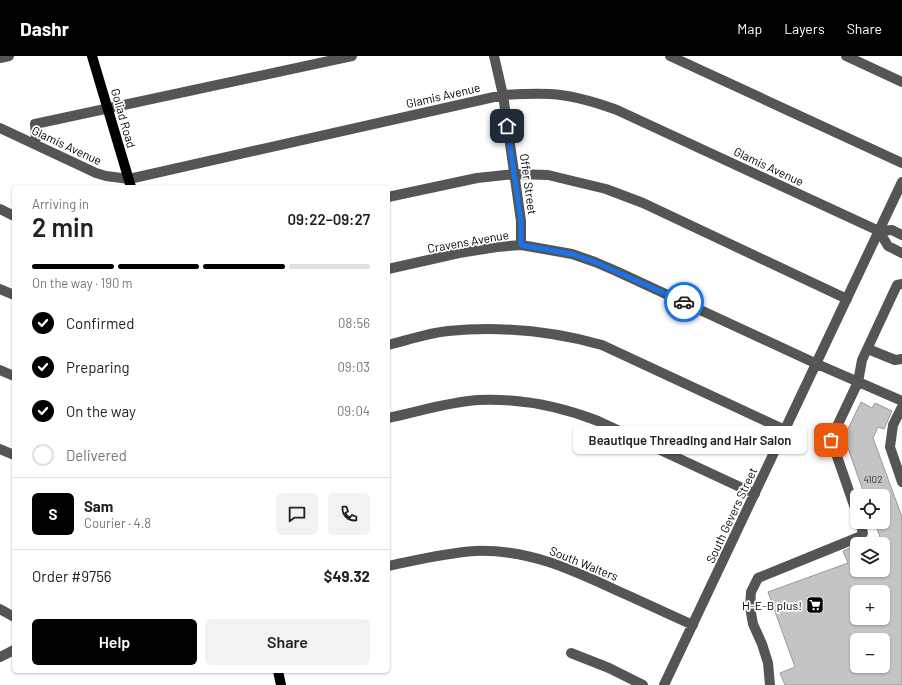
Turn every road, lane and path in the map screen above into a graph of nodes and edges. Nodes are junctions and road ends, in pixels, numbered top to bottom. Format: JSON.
{"nodes":[{"id":1,"x":10,"y":56,"type":"edge"},
{"id":2,"x":92,"y":56,"type":"edge"},
{"id":3,"x":352,"y":56,"type":"edge"},
{"id":4,"x":494,"y":56,"type":"edge"},
{"id":5,"x":670,"y":56,"type":"edge"},
{"id":6,"x":846,"y":56,"type":"edge"},
{"id":7,"x":0,"y":58,"type":"edge"},
{"id":8,"x":902,"y":82,"type":"edge"},
{"id":9,"x":503,"y":95,"type":"junction"},
{"id":10,"x":108,"y":109,"type":"junction"},
{"id":11,"x":0,"y":128,"type":"edge"},
{"id":12,"x":35,"y":144,"type":"junction"},
{"id":13,"x":902,"y":163,"type":"edge"},
{"id":14,"x":514,"y":174,"type":"junction"},
{"id":15,"x":902,"y":182,"type":"edge"},
{"id":16,"x":130,"y":183,"type":"edge"},
{"id":17,"x":390,"y":197,"type":"edge"},
{"id":18,"x":0,"y":209,"type":"edge"},
{"id":19,"x":12,"y":215,"type":"edge"},
{"id":20,"x":880,"y":231,"type":"junction"},
{"id":21,"x":902,"y":235,"type":"edge"},
{"id":22,"x":521,"y":245,"type":"junction"},
{"id":23,"x":902,"y":253,"type":"edge"},
{"id":24,"x":390,"y":269,"type":"edge"},
{"id":25,"x":902,"y":284,"type":"edge"},
{"id":26,"x":0,"y":289,"type":"edge"},
{"id":27,"x":12,"y":294,"type":"edge"},
{"id":28,"x":847,"y":299,"type":"junction"},
{"id":29,"x":390,"y":345,"type":"edge"},
{"id":30,"x":868,"y":349,"type":"junction"},
{"id":31,"x":902,"y":359,"type":"edge"},
{"id":32,"x":817,"y":364,"type":"junction"},
{"id":33,"x":0,"y":370,"type":"edge"},
{"id":34,"x":12,"y":375,"type":"edge"},
{"id":35,"x":858,"y":382,"type":"junction"},
{"id":36,"x":902,"y":401,"type":"edge"},
{"id":37,"x":902,"y":407,"type":"edge"},
{"id":38,"x":390,"y":418,"type":"edge"},
{"id":39,"x":785,"y":430,"type":"junction"},
{"id":40,"x":0,"y":449,"type":"edge"},
{"id":41,"x":12,"y":454,"type":"edge"},
{"id":42,"x":902,"y":482,"type":"edge"},
{"id":43,"x":755,"y":494,"type":"junction"},
{"id":44,"x":850,"y":494,"type":"edge"},
{"id":45,"x":862,"y":529,"type":"edge"},
{"id":46,"x":390,"y":566,"type":"edge"},
{"id":47,"x":0,"y":609,"type":"edge"},
{"id":48,"x":12,"y":616,"type":"edge"},
{"id":49,"x":693,"y":626,"type":"junction"},
{"id":50,"x":12,"y":651,"type":"edge"},
{"id":51,"x":571,"y":653,"type":"dead end"},
{"id":52,"x":0,"y":656,"type":"edge"},
{"id":53,"x":278,"y":673,"type":"edge"},
{"id":54,"x":281,"y":685,"type":"edge"},
{"id":55,"x":643,"y":685,"type":"edge"},
{"id":56,"x":664,"y":685,"type":"edge"},
{"id":57,"x":770,"y":685,"type":"edge"}],
"edges":[{"from":1,"to":7,"type":"street"},
{"from":2,"to":10,"type":"main road","name":"Goliad Road"},
{"from":3,"to":10,"type":"street"},
{"from":4,"to":9,"type":"street","name":"Offer Street"},
{"from":5,"to":13,"type":"street"},
{"from":6,"to":8,"type":"street"},
{"from":9,"to":14,"type":"street","name":"Offer Street"},
{"from":9,"to":16,"type":"street","name":"Glamis Avenue"},
{"from":9,"to":20,"type":"street","name":"Glamis Avenue"},
{"from":10,"to":12,"type":"street"},
{"from":10,"to":16,"type":"main road","name":"Goliad Road"},
{"from":11,"to":12,"type":"street","name":"Glamis Avenue"},
{"from":12,"to":16,"type":"street","name":"Glamis Avenue"},
{"from":14,"to":17,"type":"street"},
{"from":14,"to":22,"type":"street","name":"Offer Street"},
{"from":14,"to":28,"type":"street"},
{"from":15,"to":20,"type":"street","name":"South Gevers Street"},
{"from":18,"to":19,"type":"street"},
{"from":20,"to":21,"type":"street","name":"Glamis Avenue"},
{"from":20,"to":23,"type":"street"},
{"from":20,"to":28,"type":"street","name":"South Gevers Street"},
{"from":22,"to":24,"type":"street","name":"Cravens Avenue"},
{"from":22,"to":32,"type":"street","name":"Cravens Avenue"},
{"from":25,"to":30,"type":"street"},
{"from":26,"to":27,"type":"street"},
{"from":28,"to":32,"type":"street","name":"South Gevers Street"},
{"from":29,"to":39,"type":"street"},
{"from":30,"to":31,"type":"street"},
{"from":30,"to":35,"type":"street"},
{"from":32,"to":35,"type":"street","name":"Cravens Avenue"},
{"from":32,"to":39,"type":"street","name":"South Gevers Street"},
{"from":33,"to":34,"type":"street"},
{"from":35,"to":36,"type":"street","name":"Cravens Avenue"},
{"from":35,"to":44,"type":"street"},
{"from":37,"to":42,"type":"street"},
{"from":38,"to":43,"type":"street"},
{"from":39,"to":43,"type":"street","name":"South Gevers Street"},
{"from":40,"to":41,"type":"street"},
{"from":43,"to":49,"type":"street","name":"South Gevers Street"},
{"from":45,"to":57,"type":"street"},
{"from":46,"to":49,"type":"street","name":"South Walters"},
{"from":47,"to":48,"type":"street"},
{"from":49,"to":56,"type":"street","name":"South Gevers Street"},
{"from":50,"to":52,"type":"street"},
{"from":51,"to":55,"type":"street"},
{"from":53,"to":54,"type":"main road"}]}
